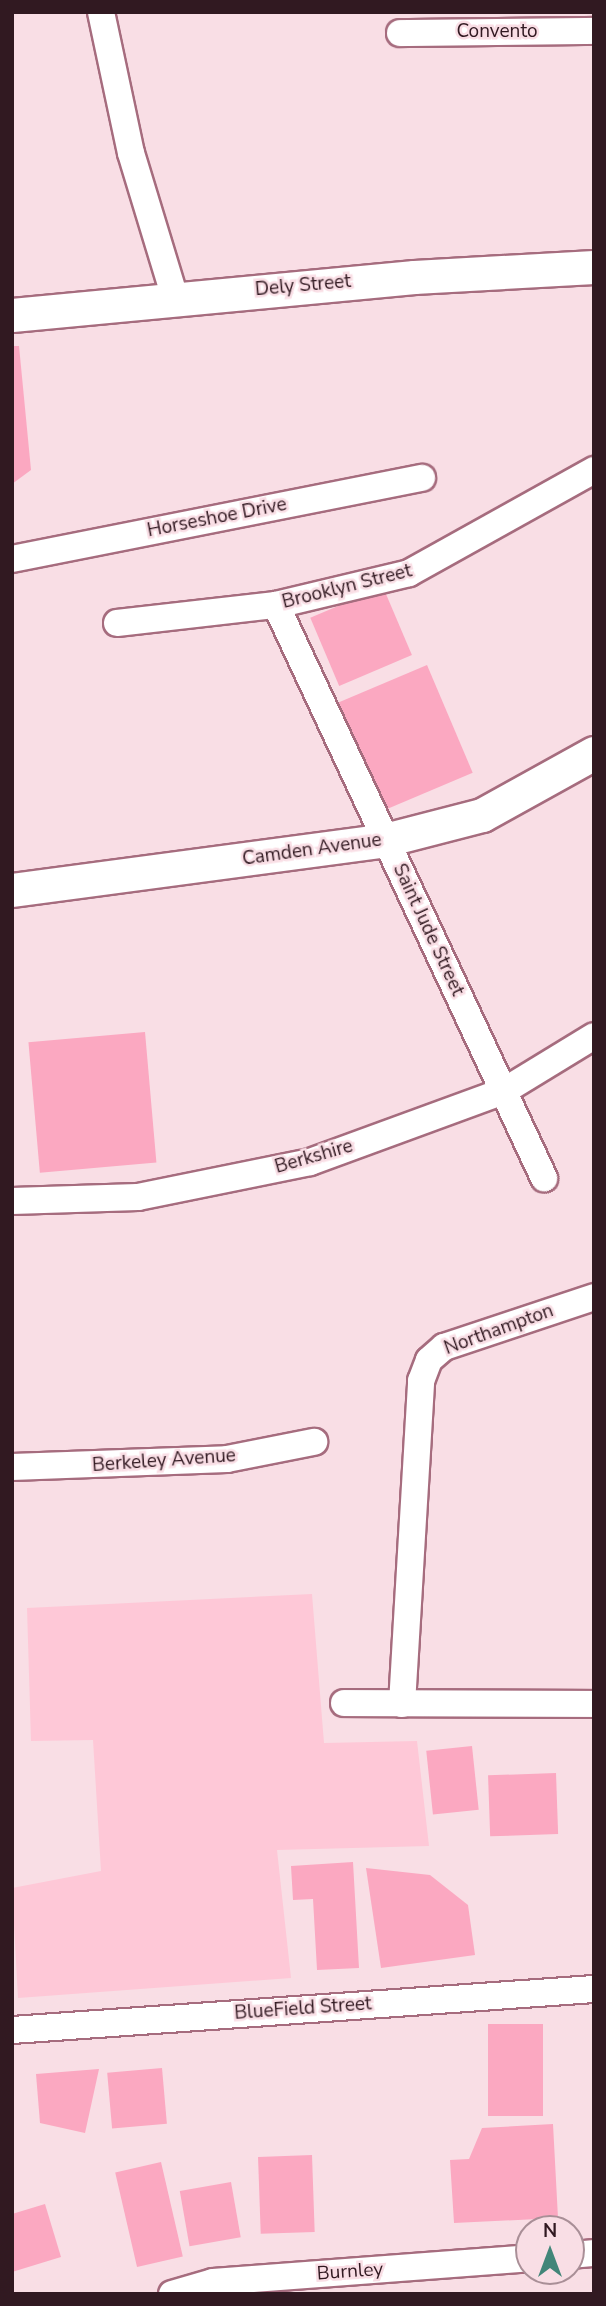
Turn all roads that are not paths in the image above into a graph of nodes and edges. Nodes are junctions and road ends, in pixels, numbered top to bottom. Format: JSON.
{"nodes":[{"id":1,"x":101,"y":12,"type":"edge"},
{"id":2,"x":594,"y":31,"type":"edge"},
{"id":3,"x":400,"y":33,"type":"dead end"},
{"id":4,"x":594,"y":267,"type":"edge"},
{"id":5,"x":174,"y":298,"type":"junction"},
{"id":6,"x":12,"y":315,"type":"edge"},
{"id":7,"x":594,"y":470,"type":"edge"},
{"id":8,"x":422,"y":478,"type":"dead end"},
{"id":9,"x":12,"y":559,"type":"edge"},
{"id":10,"x":276,"y":605,"type":"junction"},
{"id":11,"x":117,"y":623,"type":"dead end"},
{"id":12,"x":594,"y":753,"type":"edge"},
{"id":13,"x":385,"y":841,"type":"junction"},
{"id":14,"x":12,"y":890,"type":"edge"},
{"id":15,"x":594,"y":1036,"type":"edge"},
{"id":16,"x":504,"y":1091,"type":"junction"},
{"id":17,"x":544,"y":1178,"type":"dead end"},
{"id":18,"x":12,"y":1202,"type":"edge"},
{"id":19,"x":594,"y":1297,"type":"edge"},
{"id":20,"x":314,"y":1442,"type":"dead end"},
{"id":21,"x":12,"y":1467,"type":"edge"},
{"id":22,"x":344,"y":1703,"type":"dead end"},
{"id":23,"x":402,"y":1704,"type":"junction"},
{"id":24,"x":594,"y":1704,"type":"edge"},
{"id":25,"x":594,"y":1989,"type":"edge"},
{"id":26,"x":12,"y":2030,"type":"edge"},
{"id":27,"x":515,"y":2259,"type":"edge"},
{"id":28,"x":172,"y":2294,"type":"edge"}],
"edges":[{"from":1,"to":5,"type":"street"},
{"from":2,"to":3,"type":"street","name":"Convento"},
{"from":4,"to":5,"type":"street","name":"Dely Street"},
{"from":5,"to":6,"type":"street","name":"Dely Street"},
{"from":7,"to":10,"type":"street","name":"Brooklyn Street"},
{"from":8,"to":9,"type":"street","name":"Horseshoe Drive"},
{"from":10,"to":11,"type":"street","name":"Brooklyn Street"},
{"from":10,"to":13,"type":"street","name":"Saint Jude Street"},
{"from":12,"to":13,"type":"street","name":"Camden Avenue"},
{"from":13,"to":14,"type":"street","name":"Camden Avenue"},
{"from":13,"to":16,"type":"street","name":"Saint Jude Street"},
{"from":15,"to":16,"type":"street","name":"Berkshire"},
{"from":16,"to":17,"type":"street","name":"Saint Jude Street"},
{"from":16,"to":18,"type":"street","name":"Berkshire"},
{"from":19,"to":23,"type":"street","name":"Northampton"},
{"from":20,"to":21,"type":"street","name":"Berkeley Avenue"},
{"from":22,"to":23,"type":"street"},
{"from":23,"to":24,"type":"street"},
{"from":25,"to":26,"type":"street","name":"BlueField Street"},
{"from":27,"to":28,"type":"street","name":"Burnley"}]}
